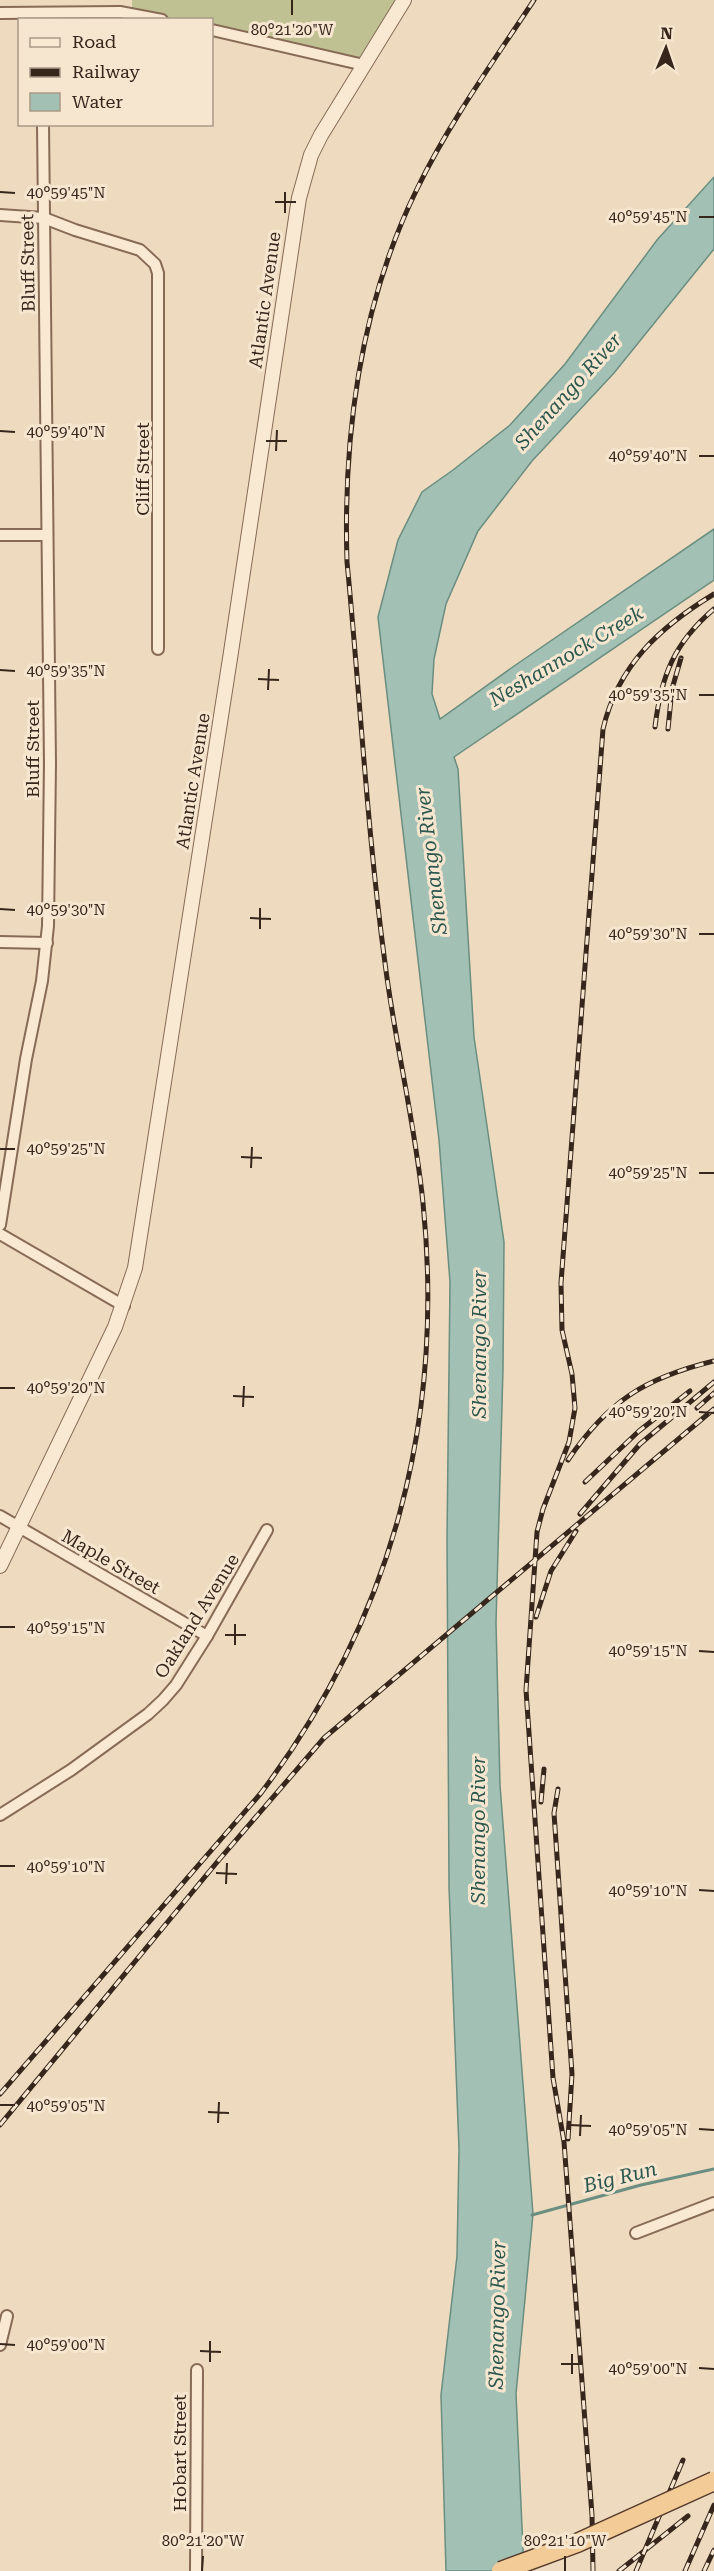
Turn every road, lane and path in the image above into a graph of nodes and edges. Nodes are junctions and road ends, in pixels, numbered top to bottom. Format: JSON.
{"nodes":[{"id":1,"x":404,"y":0,"type":"edge"},
{"id":2,"x":0,"y":13,"type":"edge"},
{"id":3,"x":43,"y":16,"type":"edge"},
{"id":4,"x":152,"y":18,"type":"edge"},
{"id":5,"x":213,"y":30,"type":"edge"},
{"id":6,"x":364,"y":65,"type":"junction"},
{"id":7,"x":43,"y":126,"type":"edge"},
{"id":8,"x":0,"y":215,"type":"edge"},
{"id":9,"x":44,"y":218,"type":"junction"},
{"id":10,"x":0,"y":535,"type":"edge"},
{"id":11,"x":46,"y":535,"type":"junction"},
{"id":12,"x":158,"y":649,"type":"dead end"},
{"id":13,"x":0,"y":942,"type":"edge"},
{"id":14,"x":46,"y":943,"type":"junction"},
{"id":15,"x":0,"y":1226,"type":"edge"},
{"id":16,"x":0,"y":1234,"type":"edge"},
{"id":17,"x":124,"y":1306,"type":"junction"},
{"id":18,"x":0,"y":1516,"type":"edge"},
{"id":19,"x":18,"y":1527,"type":"junction"},
{"id":20,"x":267,"y":1530,"type":"dead end"},
{"id":21,"x":0,"y":1566,"type":"edge"},
{"id":22,"x":207,"y":1636,"type":"junction"},
{"id":23,"x":0,"y":1815,"type":"edge"},
{"id":24,"x":714,"y":2203,"type":"edge"},
{"id":25,"x":636,"y":2233,"type":"dead end"},
{"id":26,"x":7,"y":2316,"type":"dead end"},
{"id":27,"x":0,"y":2345,"type":"edge"},
{"id":28,"x":196,"y":2370,"type":"dead end"},
{"id":29,"x":714,"y":2481,"type":"edge"},
{"id":30,"x":196,"y":2571,"type":"edge"},
{"id":31,"x":501,"y":2571,"type":"edge"}],
"edges":[{"from":1,"to":6,"type":"street","name":"Atlantic Avenue"},
{"from":2,"to":3,"type":"street"},
{"from":3,"to":4,"type":"street"},
{"from":5,"to":6,"type":"street"},
{"from":6,"to":17,"type":"street","name":"Atlantic Avenue"},
{"from":7,"to":9,"type":"street","name":"Bluff Street"},
{"from":8,"to":9,"type":"street","name":"Cliff Street"},
{"from":9,"to":11,"type":"street","name":"Bluff Street"},
{"from":9,"to":12,"type":"street","name":"Cliff Street"},
{"from":10,"to":11,"type":"street"},
{"from":11,"to":14,"type":"street","name":"Bluff Street"},
{"from":13,"to":14,"type":"street"},
{"from":14,"to":15,"type":"street","name":"Bluff Street"},
{"from":16,"to":17,"type":"street"},
{"from":17,"to":19,"type":"street","name":"Atlantic Avenue"},
{"from":18,"to":19,"type":"street","name":"Maple Street"},
{"from":19,"to":21,"type":"street","name":"Atlantic Avenue"},
{"from":19,"to":22,"type":"street","name":"Maple Street"},
{"from":20,"to":22,"type":"street","name":"Oakland Avenue"},
{"from":22,"to":23,"type":"street","name":"Oakland Avenue"},
{"from":24,"to":25,"type":"street"},
{"from":26,"to":27,"type":"street"},
{"from":28,"to":30,"type":"street","name":"Hobart Street"},
{"from":29,"to":31,"type":"main road","bridge":true}]}
